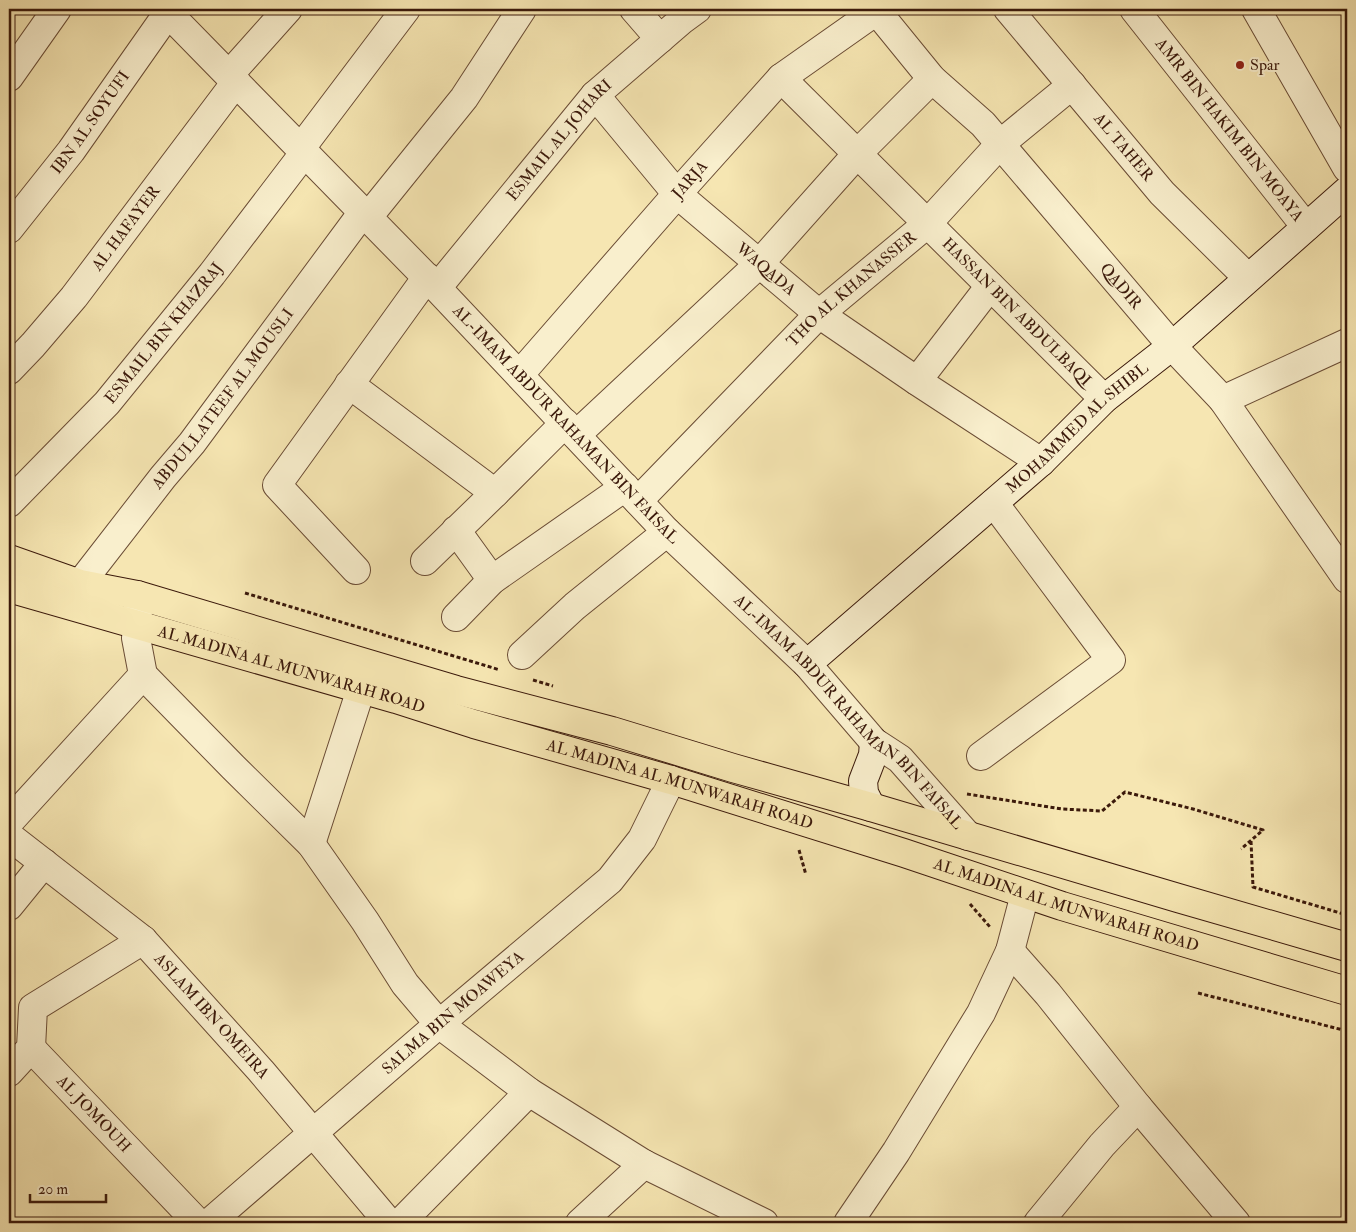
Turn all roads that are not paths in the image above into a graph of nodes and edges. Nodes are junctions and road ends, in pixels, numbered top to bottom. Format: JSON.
{"nodes":[{"id":1,"x":57,"y":9,"type":"edge"},
{"id":2,"x":288,"y":9,"type":"edge"},
{"id":3,"x":406,"y":9,"type":"edge"},
{"id":4,"x":522,"y":9,"type":"edge"},
{"id":5,"x":634,"y":9,"type":"edge"},
{"id":6,"x":697,"y":9,"type":"edge"},
{"id":7,"x":1008,"y":9,"type":"edge"},
{"id":8,"x":1134,"y":9,"type":"edge"},
{"id":9,"x":1256,"y":9,"type":"edge"},
{"id":10,"x":877,"y":10,"type":"edge"},
{"id":11,"x":166,"y":11,"type":"edge"},
{"id":12,"x":660,"y":39,"type":"junction"},
{"id":13,"x":9,"y":78,"type":"edge"},
{"id":14,"x":232,"y":78,"type":"junction"},
{"id":15,"x":781,"y":78,"type":"junction"},
{"id":16,"x":932,"y":79,"type":"junction"},
{"id":17,"x":1072,"y":85,"type":"junction"},
{"id":18,"x":595,"y":95,"type":"junction"},
{"id":19,"x":1000,"y":144,"type":"junction"},
{"id":20,"x":303,"y":150,"type":"junction"},
{"id":21,"x":857,"y":154,"type":"junction"},
{"id":22,"x":1347,"y":168,"type":"edge"},
{"id":23,"x":1347,"y":191,"type":"edge"},
{"id":24,"x":676,"y":194,"type":"junction"},
{"id":25,"x":365,"y":214,"type":"junction"},
{"id":26,"x":927,"y":224,"type":"junction"},
{"id":27,"x":1306,"y":227,"type":"junction"},
{"id":28,"x":9,"y":229,"type":"edge"},
{"id":29,"x":759,"y":264,"type":"junction"},
{"id":30,"x":1248,"y":278,"type":"junction"},
{"id":31,"x":432,"y":282,"type":"junction"},
{"id":32,"x":990,"y":286,"type":"junction"},
{"id":33,"x":819,"y":314,"type":"junction"},
{"id":34,"x":1347,"y":343,"type":"edge"},
{"id":35,"x":1172,"y":346,"type":"junction"},
{"id":36,"x":9,"y":370,"type":"edge"},
{"id":37,"x":520,"y":374,"type":"junction"},
{"id":38,"x":917,"y":381,"type":"junction"},
{"id":39,"x":349,"y":384,"type":"junction"},
{"id":40,"x":1104,"y":400,"type":"junction"},
{"id":41,"x":1224,"y":400,"type":"junction"},
{"id":42,"x":571,"y":429,"type":"junction"},
{"id":43,"x":1041,"y":462,"type":"junction"},
{"id":44,"x":495,"y":493,"type":"junction"},
{"id":45,"x":632,"y":494,"type":"junction"},
{"id":46,"x":9,"y":503,"type":"edge"},
{"id":47,"x":994,"y":503,"type":"junction"},
{"id":48,"x":456,"y":530,"type":"junction"},
{"id":49,"x":666,"y":532,"type":"junction"},
{"id":50,"x":9,"y":559,"type":"edge"},
{"id":51,"x":425,"y":562,"type":"dead end"},
{"id":52,"x":356,"y":570,"type":"dead end"},
{"id":53,"x":1346,"y":576,"type":"edge"},
{"id":54,"x":492,"y":580,"type":"junction"},
{"id":55,"x":80,"y":584,"type":"junction"},
{"id":56,"x":9,"y":588,"type":"edge"},
{"id":57,"x":137,"y":595,"type":"junction"},
{"id":58,"x":456,"y":617,"type":"dead end"},
{"id":59,"x":138,"y":624,"type":"junction"},
{"id":60,"x":807,"y":664,"type":"junction"},
{"id":61,"x":518,"y":668,"type":"road end"},
{"id":62,"x":143,"y":675,"type":"junction"},
{"id":63,"x":361,"y":689,"type":"junction"},
{"id":64,"x":495,"y":700,"type":"junction"},
{"id":65,"x":474,"y":724,"type":"junction"},
{"id":66,"x":874,"y":742,"type":"junction"},
{"id":67,"x":980,"y":756,"type":"dead end"},
{"id":68,"x":671,"y":780,"type":"junction"},
{"id":69,"x":872,"y":807,"type":"junction"},
{"id":70,"x":9,"y":822,"type":"edge"},
{"id":71,"x":9,"y":836,"type":"edge"},
{"id":72,"x":968,"y":836,"type":"junction"},
{"id":73,"x":311,"y":844,"type":"junction"},
{"id":74,"x":44,"y":864,"type":"junction"},
{"id":75,"x":1026,"y":894,"type":"junction"},
{"id":76,"x":9,"y":906,"type":"edge"},
{"id":77,"x":143,"y":940,"type":"junction"},
{"id":78,"x":1347,"y":946,"type":"edge"},
{"id":79,"x":1010,"y":951,"type":"junction"},
{"id":80,"x":1347,"y":991,"type":"edge"},
{"id":81,"x":439,"y":1024,"type":"junction"},
{"id":82,"x":32,"y":1048,"type":"junction"},
{"id":83,"x":9,"y":1072,"type":"edge"},
{"id":84,"x":529,"y":1092,"type":"junction"},
{"id":85,"x":1138,"y":1107,"type":"junction"},
{"id":86,"x":313,"y":1134,"type":"junction"},
{"id":87,"x":644,"y":1164,"type":"junction"},
{"id":88,"x":198,"y":1223,"type":"edge"},
{"id":89,"x":209,"y":1223,"type":"edge"},
{"id":90,"x":389,"y":1223,"type":"edge"},
{"id":91,"x":400,"y":1223,"type":"edge"},
{"id":92,"x":580,"y":1223,"type":"edge"},
{"id":93,"x":764,"y":1223,"type":"edge"},
{"id":94,"x":848,"y":1223,"type":"edge"},
{"id":95,"x":1038,"y":1223,"type":"edge"},
{"id":96,"x":1236,"y":1223,"type":"edge"}],
"edges":[{"from":1,"to":13,"type":"street"},
{"from":2,"to":14,"type":"street","name":"AL HAFAYER"},
{"from":3,"to":20,"type":"street","name":"ESMAIL BIN KHAZRAJ"},
{"from":4,"to":25,"type":"street","name":"ABDULLATEEF AL MOUSLI"},
{"from":5,"to":12,"type":"street"},
{"from":6,"to":12,"type":"street","name":"ESMAIL AL JOHARI"},
{"from":7,"to":17,"type":"street","name":"AL TAHER"},
{"from":8,"to":27,"type":"street","name":"AMR BIN HAKIM BIN MOAYA"},
{"from":9,"to":22,"type":"street"},
{"from":10,"to":15,"type":"street","name":"JARJA"},
{"from":10,"to":16,"type":"street","name":"QADIR"},
{"from":11,"to":14,"type":"street","name":"AL-IMAM ABDUR RAHAMAN BIN FAISAL"},
{"from":11,"to":28,"type":"street","name":"IBN AL SOYUFI"},
{"from":12,"to":18,"type":"street","name":"ESMAIL AL JOHARI"},
{"from":14,"to":20,"type":"street","name":"AL-IMAM ABDUR RAHAMAN BIN FAISAL"},
{"from":14,"to":36,"type":"street","name":"AL HAFAYER"},
{"from":15,"to":21,"type":"street","name":"HASSAN BIN ABDULBAQI"},
{"from":15,"to":24,"type":"street","name":"JARJA"},
{"from":16,"to":19,"type":"street","name":"QADIR"},
{"from":16,"to":21,"type":"street"},
{"from":17,"to":19,"type":"street","name":"THO AL KHANASSER"},
{"from":17,"to":30,"type":"street","name":"AL TAHER"},
{"from":18,"to":24,"type":"street","name":"WAQADA"},
{"from":18,"to":31,"type":"street","name":"ESMAIL AL JOHARI"},
{"from":19,"to":26,"type":"street","name":"THO AL KHANASSER"},
{"from":19,"to":35,"type":"street","name":"QADIR"},
{"from":20,"to":25,"type":"street","name":"AL-IMAM ABDUR RAHAMAN BIN FAISAL"},
{"from":20,"to":46,"type":"street","name":"ESMAIL BIN KHAZRAJ"},
{"from":21,"to":26,"type":"street","name":"HASSAN BIN ABDULBAQI"},
{"from":21,"to":29,"type":"street"},
{"from":23,"to":27,"type":"street","name":"MOHAMMED AL SHIBL"},
{"from":24,"to":29,"type":"street","name":"WAQADA"},
{"from":24,"to":37,"type":"street","name":"JARJA"},
{"from":25,"to":31,"type":"street","name":"AL-IMAM ABDUR RAHAMAN BIN FAISAL"},
{"from":25,"to":55,"type":"street","name":"ABDULLATEEF AL MOUSLI"},
{"from":26,"to":32,"type":"street","name":"HASSAN BIN ABDULBAQI"},
{"from":26,"to":33,"type":"street","name":"THO AL KHANASSER"},
{"from":27,"to":30,"type":"street","name":"MOHAMMED AL SHIBL"},
{"from":29,"to":33,"type":"street","name":"WAQADA"},
{"from":29,"to":42,"type":"street"},
{"from":30,"to":35,"type":"street","name":"MOHAMMED AL SHIBL"},
{"from":31,"to":37,"type":"street","name":"AL-IMAM ABDUR RAHAMAN BIN FAISAL"},
{"from":31,"to":39,"type":"street","name":"ESMAIL AL JOHARI"},
{"from":32,"to":38,"type":"street"},
{"from":32,"to":40,"type":"street","name":"HASSAN BIN ABDULBAQI"},
{"from":33,"to":38,"type":"street","name":"WAQADA"},
{"from":33,"to":45,"type":"street","name":"THO AL KHANASSER"},
{"from":34,"to":41,"type":"street"},
{"from":35,"to":40,"type":"street","name":"MOHAMMED AL SHIBL"},
{"from":35,"to":41,"type":"street","name":"QADIR"},
{"from":37,"to":42,"type":"street","name":"AL-IMAM ABDUR RAHAMAN BIN FAISAL"},
{"from":38,"to":43,"type":"street","name":"WAQADA"},
{"from":39,"to":44,"type":"street"},
{"from":39,"to":52,"type":"street","name":"ESMAIL AL JOHARI"},
{"from":40,"to":43,"type":"street","name":"MOHAMMED AL SHIBL"},
{"from":41,"to":53,"type":"street","name":"QADIR"},
{"from":42,"to":44,"type":"street"},
{"from":42,"to":45,"type":"street","name":"AL-IMAM ABDUR RAHAMAN BIN FAISAL"},
{"from":43,"to":47,"type":"street","name":"MOHAMMED AL SHIBL"},
{"from":44,"to":48,"type":"street"},
{"from":45,"to":49,"type":"street","name":"AL-IMAM ABDUR RAHAMAN BIN FAISAL"},
{"from":45,"to":54,"type":"street","name":"THO AL KHANASSER"},
{"from":47,"to":60,"type":"street","name":"MOHAMMED AL SHIBL"},
{"from":47,"to":67,"type":"street"},
{"from":48,"to":51,"type":"street"},
{"from":48,"to":54,"type":"street"},
{"from":49,"to":60,"type":"street","name":"AL-IMAM ABDUR RAHAMAN BIN FAISAL"},
{"from":49,"to":61,"type":"street"},
{"from":50,"to":55,"type":"main road","name":"AL MADINA AL MUNWARAH ROAD"},
{"from":54,"to":58,"type":"street","name":"THO AL KHANASSER"},
{"from":55,"to":57,"type":"main road","name":"AL MADINA AL MUNWARAH ROAD"},
{"from":56,"to":59,"type":"main road","name":"AL MADINA AL MUNWARAH ROAD"},
{"from":57,"to":59,"type":"street"},
{"from":57,"to":64,"type":"main road","name":"AL MADINA AL MUNWARAH ROAD"},
{"from":59,"to":62,"type":"street"},
{"from":59,"to":63,"type":"main road","name":"AL MADINA AL MUNWARAH ROAD"},
{"from":60,"to":66,"type":"street","name":"AL-IMAM ABDUR RAHAMAN BIN FAISAL"},
{"from":62,"to":70,"type":"street"},
{"from":62,"to":73,"type":"street"},
{"from":63,"to":65,"type":"main road","name":"AL MADINA AL MUNWARAH ROAD"},
{"from":63,"to":73,"type":"street"},
{"from":64,"to":65,"type":"main road"},
{"from":64,"to":69,"type":"main road","name":"AL MADINA AL MUNWARAH ROAD"},
{"from":65,"to":68,"type":"main road","name":"AL MADINA AL MUNWARAH ROAD"},
{"from":66,"to":69,"type":"street"},
{"from":66,"to":72,"type":"street","name":"AL-IMAM ABDUR RAHAMAN BIN FAISAL"},
{"from":68,"to":75,"type":"main road","name":"AL MADINA AL MUNWARAH ROAD"},
{"from":68,"to":81,"type":"street","name":"SALMA BIN MOAWEYA"},
{"from":69,"to":72,"type":"main road","name":"AL MADINA AL MUNWARAH ROAD"},
{"from":71,"to":74,"type":"street","name":"ASLAM IBN OMEIRA"},
{"from":72,"to":78,"type":"main road","name":"AL MADINA AL MUNWARAH ROAD"},
{"from":73,"to":81,"type":"street"},
{"from":74,"to":76,"type":"street"},
{"from":74,"to":77,"type":"street","name":"ASLAM IBN OMEIRA"},
{"from":75,"to":79,"type":"street"},
{"from":75,"to":80,"type":"main road","name":"AL MADINA AL MUNWARAH ROAD"},
{"from":77,"to":82,"type":"street"},
{"from":77,"to":86,"type":"street","name":"ASLAM IBN OMEIRA"},
{"from":79,"to":85,"type":"street"},
{"from":79,"to":94,"type":"street"},
{"from":81,"to":84,"type":"street"},
{"from":81,"to":86,"type":"street","name":"SALMA BIN MOAWEYA"},
{"from":82,"to":83,"type":"street"},
{"from":82,"to":88,"type":"street","name":"AL JOMOUH"},
{"from":84,"to":87,"type":"street"},
{"from":84,"to":91,"type":"street"},
{"from":85,"to":95,"type":"street"},
{"from":85,"to":96,"type":"street"},
{"from":86,"to":89,"type":"street","name":"SALMA BIN MOAWEYA"},
{"from":86,"to":90,"type":"street","name":"ASLAM IBN OMEIRA"},
{"from":87,"to":92,"type":"street"},
{"from":87,"to":93,"type":"street"}]}
